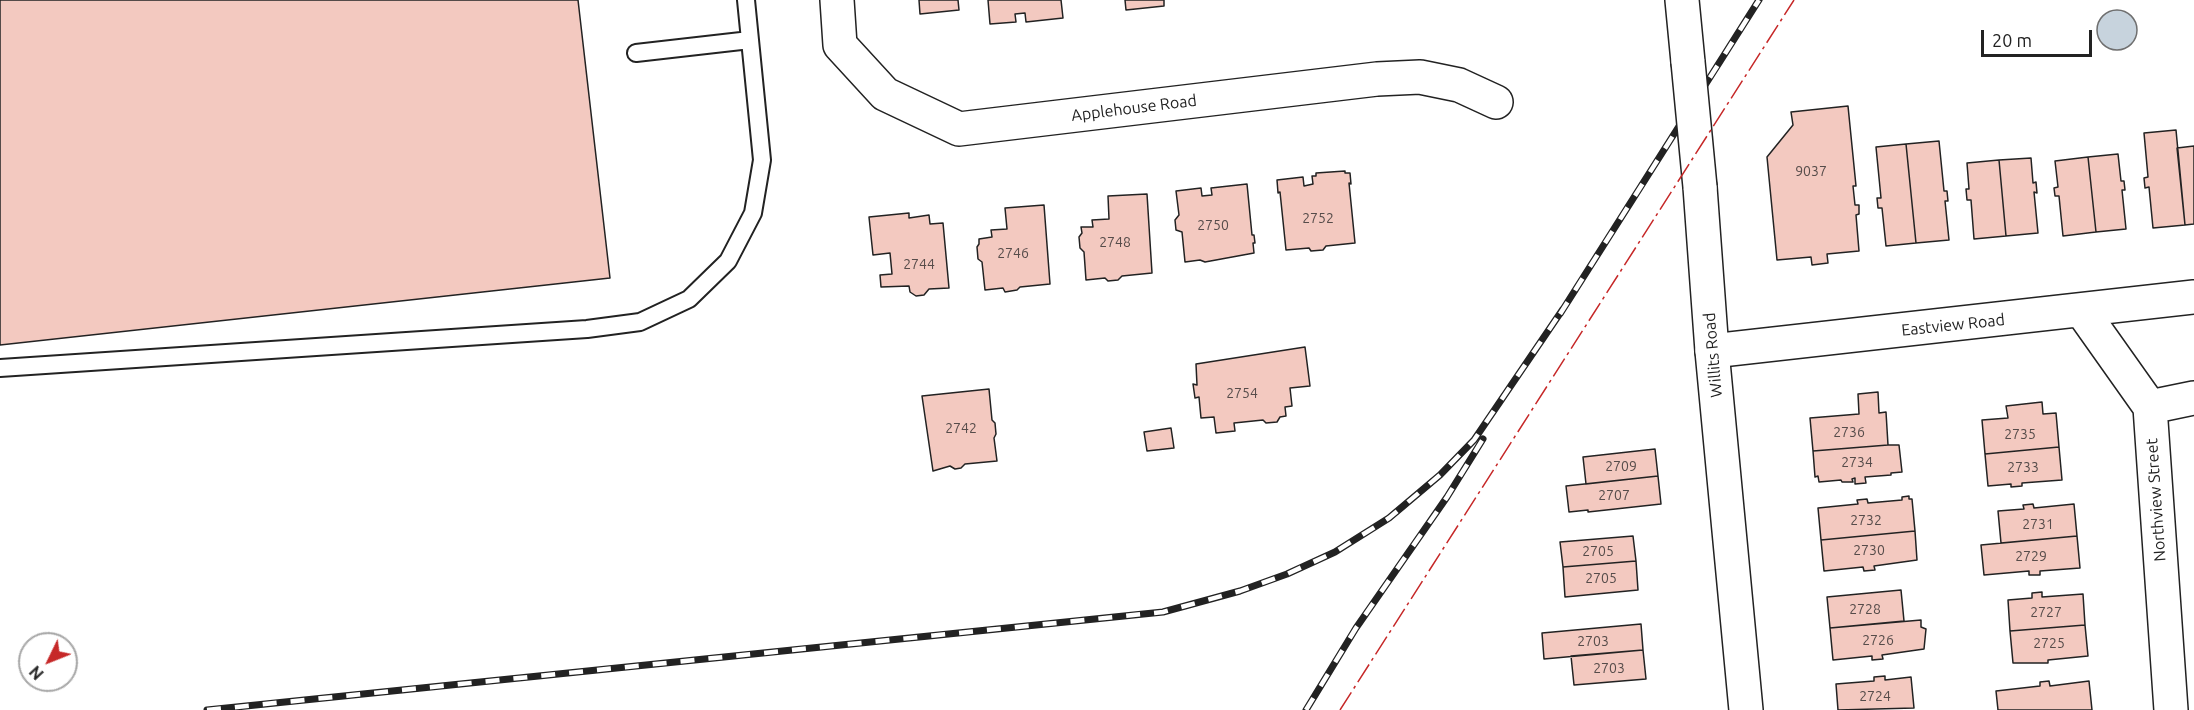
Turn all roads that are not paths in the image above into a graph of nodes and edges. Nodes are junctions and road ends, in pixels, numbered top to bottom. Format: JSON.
{"nodes":[{"id":1,"x":746,"y":0,"type":"edge"},
{"id":2,"x":837,"y":0,"type":"edge"},
{"id":3,"x":1682,"y":0,"type":"edge"},
{"id":4,"x":750,"y":40,"type":"junction"},
{"id":5,"x":636,"y":53,"type":"dead end"},
{"id":6,"x":1496,"y":102,"type":"dead end"},
{"id":7,"x":2194,"y":297,"type":"edge"},
{"id":8,"x":2082,"y":311,"type":"junction"},
{"id":9,"x":1712,"y":351,"type":"junction"},
{"id":10,"x":0,"y":368,"type":"edge"},
{"id":11,"x":2194,"y":399,"type":"edge"},
{"id":12,"x":2150,"y":407,"type":"junction"},
{"id":13,"x":1746,"y":710,"type":"edge"},
{"id":14,"x":2171,"y":710,"type":"edge"}],
"edges":[{"from":1,"to":4,"type":"lane"},
{"from":2,"to":6,"type":"street","name":"Applehouse Road"},
{"from":3,"to":9,"type":"street","name":"Willits Road","bridge":true},
{"from":4,"to":5,"type":"lane"},
{"from":4,"to":10,"type":"lane"},
{"from":7,"to":8,"type":"street","name":"Eastview Road"},
{"from":8,"to":9,"type":"street","name":"Eastview Road"},
{"from":8,"to":12,"type":"street"},
{"from":9,"to":13,"type":"street","name":"Willits Road"},
{"from":11,"to":12,"type":"street"},
{"from":12,"to":14,"type":"street","name":"Northview Street"}]}
